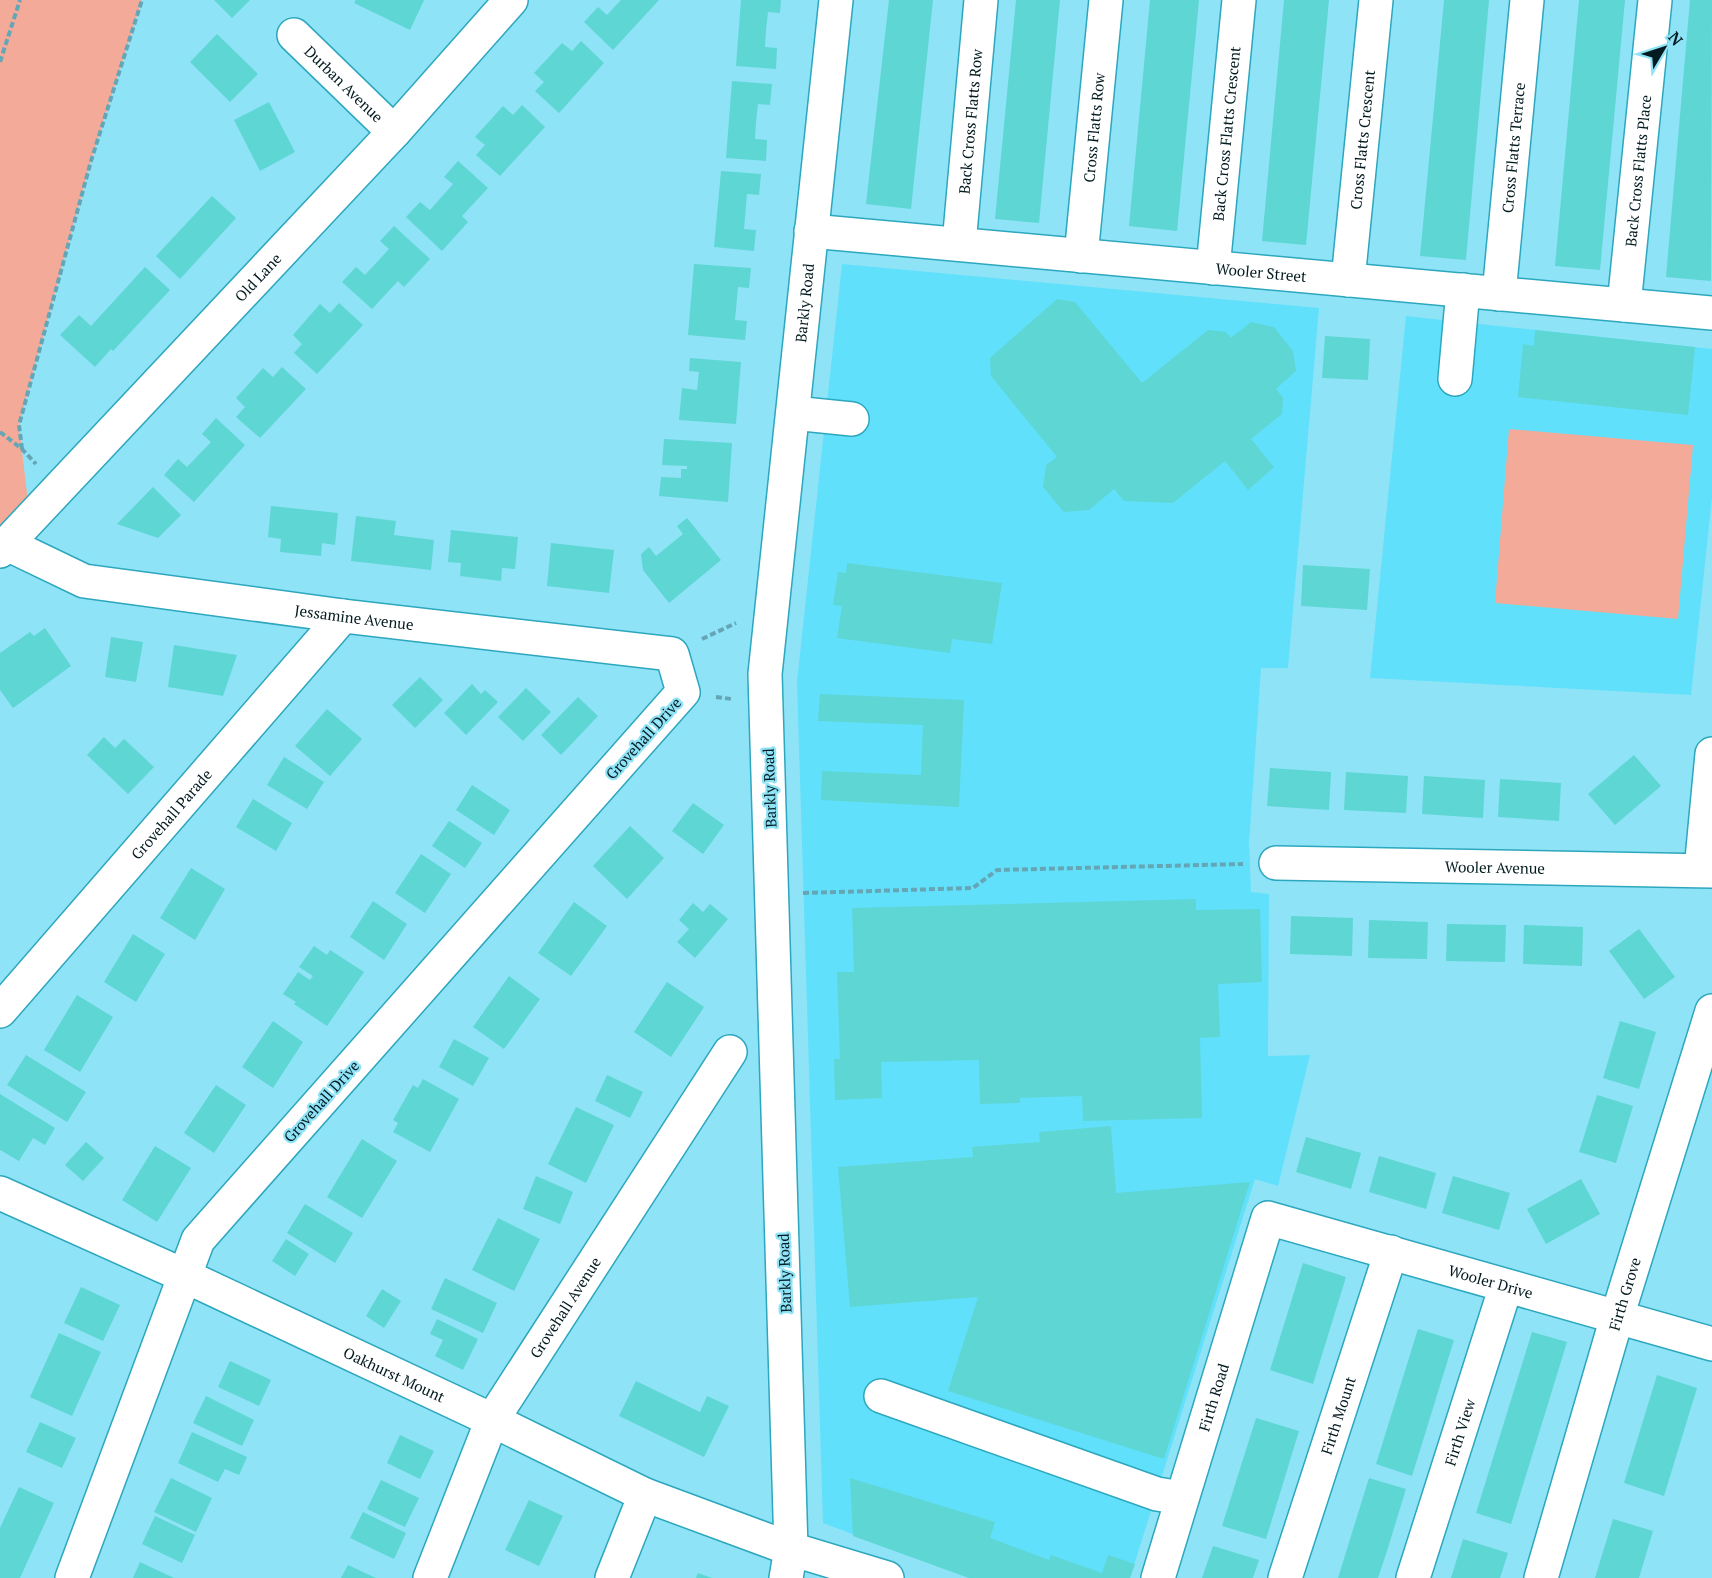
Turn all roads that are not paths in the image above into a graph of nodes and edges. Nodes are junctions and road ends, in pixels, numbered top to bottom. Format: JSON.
{"nodes":[{"id":1,"x":511,"y":0,"type":"edge"},
{"id":2,"x":836,"y":0,"type":"edge"},
{"id":3,"x":981,"y":0,"type":"edge"},
{"id":4,"x":1106,"y":0,"type":"edge"},
{"id":5,"x":1239,"y":0,"type":"edge"},
{"id":6,"x":1376,"y":0,"type":"edge"},
{"id":7,"x":1527,"y":0,"type":"edge"},
{"id":8,"x":1655,"y":0,"type":"edge"},
{"id":9,"x":294,"y":35,"type":"dead end"},
{"id":10,"x":394,"y":132,"type":"junction"},
{"id":11,"x":811,"y":231,"type":"junction"},
{"id":12,"x":959,"y":244,"type":"junction"},
{"id":13,"x":1081,"y":256,"type":"junction"},
{"id":14,"x":1213,"y":268,"type":"junction"},
{"id":15,"x":1348,"y":280,"type":"junction"},
{"id":16,"x":1463,"y":290,"type":"junction"},
{"id":17,"x":1499,"y":294,"type":"junction"},
{"id":18,"x":1624,"y":305,"type":"junction"},
{"id":19,"x":1712,"y":313,"type":"edge"},
{"id":20,"x":1455,"y":379,"type":"dead end"},
{"id":21,"x":793,"y":412,"type":"junction"},
{"id":22,"x":852,"y":419,"type":"dead end"},
{"id":23,"x":3,"y":548,"type":"edge"},
{"id":24,"x":343,"y":616,"type":"junction"},
{"id":25,"x":683,"y":692,"type":"joint"},
{"id":26,"x":1712,"y":754,"type":"edge"},
{"id":27,"x":1276,"y":863,"type":"road end"},
{"id":28,"x":1706,"y":871,"type":"edge"},
{"id":29,"x":0,"y":1011,"type":"edge"},
{"id":30,"x":1712,"y":1011,"type":"edge"},
{"id":31,"x":730,"y":1052,"type":"dead end"},
{"id":32,"x":0,"y":1193,"type":"edge"},
{"id":33,"x":1268,"y":1218,"type":"joint"},
{"id":34,"x":1391,"y":1252,"type":"junction"},
{"id":35,"x":185,"y":1276,"type":"junction"},
{"id":36,"x":1506,"y":1286,"type":"junction"},
{"id":37,"x":1617,"y":1317,"type":"junction"},
{"id":38,"x":1712,"y":1344,"type":"edge"},
{"id":39,"x":881,"y":1396,"type":"dead end"},
{"id":40,"x":492,"y":1420,"type":"junction"},
{"id":41,"x":645,"y":1495,"type":"junction"},
{"id":42,"x":1182,"y":1498,"type":"junction"},
{"id":43,"x":789,"y":1564,"type":"edge"},
{"id":44,"x":72,"y":1578,"type":"edge"},
{"id":45,"x":430,"y":1578,"type":"edge"},
{"id":46,"x":612,"y":1578,"type":"edge"},
{"id":47,"x":887,"y":1578,"type":"edge"},
{"id":48,"x":1158,"y":1578,"type":"edge"},
{"id":49,"x":1285,"y":1578,"type":"edge"},
{"id":50,"x":1413,"y":1578,"type":"edge"},
{"id":51,"x":1540,"y":1578,"type":"edge"}],
"edges":[{"from":1,"to":10,"type":"street","name":"Old Lane"},
{"from":2,"to":11,"type":"street","name":"Barkly Road"},
{"from":3,"to":12,"type":"street","name":"Back Cross Flatts Row"},
{"from":4,"to":13,"type":"street","name":"Cross Flatts Row"},
{"from":5,"to":14,"type":"street","name":"Back Cross Flatts Crescent"},
{"from":6,"to":15,"type":"street","name":"Cross Flatts Crescent"},
{"from":7,"to":17,"type":"street","name":"Cross Flatts Terrace"},
{"from":8,"to":18,"type":"street","name":"Back Cross Flatts Place"},
{"from":9,"to":10,"type":"street","name":"Durban Avenue"},
{"from":10,"to":23,"type":"street","name":"Old Lane"},
{"from":11,"to":12,"type":"street","name":"Wooler Street"},
{"from":11,"to":21,"type":"street","name":"Barkly Road"},
{"from":12,"to":13,"type":"street","name":"Wooler Street"},
{"from":13,"to":14,"type":"street","name":"Wooler Street"},
{"from":14,"to":15,"type":"street","name":"Wooler Street"},
{"from":15,"to":16,"type":"street","name":"Wooler Street"},
{"from":16,"to":17,"type":"street","name":"Wooler Street"},
{"from":16,"to":20,"type":"street"},
{"from":17,"to":18,"type":"street","name":"Wooler Street"},
{"from":18,"to":19,"type":"street","name":"Wooler Street"},
{"from":21,"to":22,"type":"street"},
{"from":21,"to":43,"type":"street","name":"Barkly Road"},
{"from":23,"to":24,"type":"street","name":"Jessamine Avenue"},
{"from":24,"to":25,"type":"street","name":"Jessamine Avenue"},
{"from":24,"to":29,"type":"street","name":"Grovehall Parade"},
{"from":25,"to":35,"type":"street","name":"Grovehall Drive"},
{"from":26,"to":28,"type":"street"},
{"from":27,"to":28,"type":"street","name":"Wooler Avenue"},
{"from":30,"to":37,"type":"street","name":"Firth Grove"},
{"from":31,"to":40,"type":"street","name":"Grovehall Avenue"},
{"from":32,"to":35,"type":"street","name":"Oakhurst Mount"},
{"from":33,"to":34,"type":"street","name":"Wooler Drive"},
{"from":33,"to":42,"type":"street","name":"Firth Road"},
{"from":34,"to":36,"type":"street","name":"Wooler Drive"},
{"from":34,"to":49,"type":"street","name":"Firth Mount"},
{"from":35,"to":40,"type":"street","name":"Oakhurst Mount"},
{"from":35,"to":44,"type":"street","name":"Grovehall Drive"},
{"from":36,"to":37,"type":"street","name":"Wooler Drive"},
{"from":36,"to":50,"type":"street","name":"Firth View"},
{"from":37,"to":38,"type":"street","name":"Wooler Drive"},
{"from":37,"to":51,"type":"street","name":"Firth Grove"},
{"from":39,"to":42,"type":"street"},
{"from":40,"to":41,"type":"street","name":"Oakhurst Mount"},
{"from":40,"to":45,"type":"street","name":"Grovehall Avenue"},
{"from":41,"to":43,"type":"street","name":"Oakhurst Mount"},
{"from":41,"to":46,"type":"street"},
{"from":42,"to":48,"type":"street","name":"Firth Road"},
{"from":43,"to":47,"type":"street","name":"Oakhurst Mount"}]}
